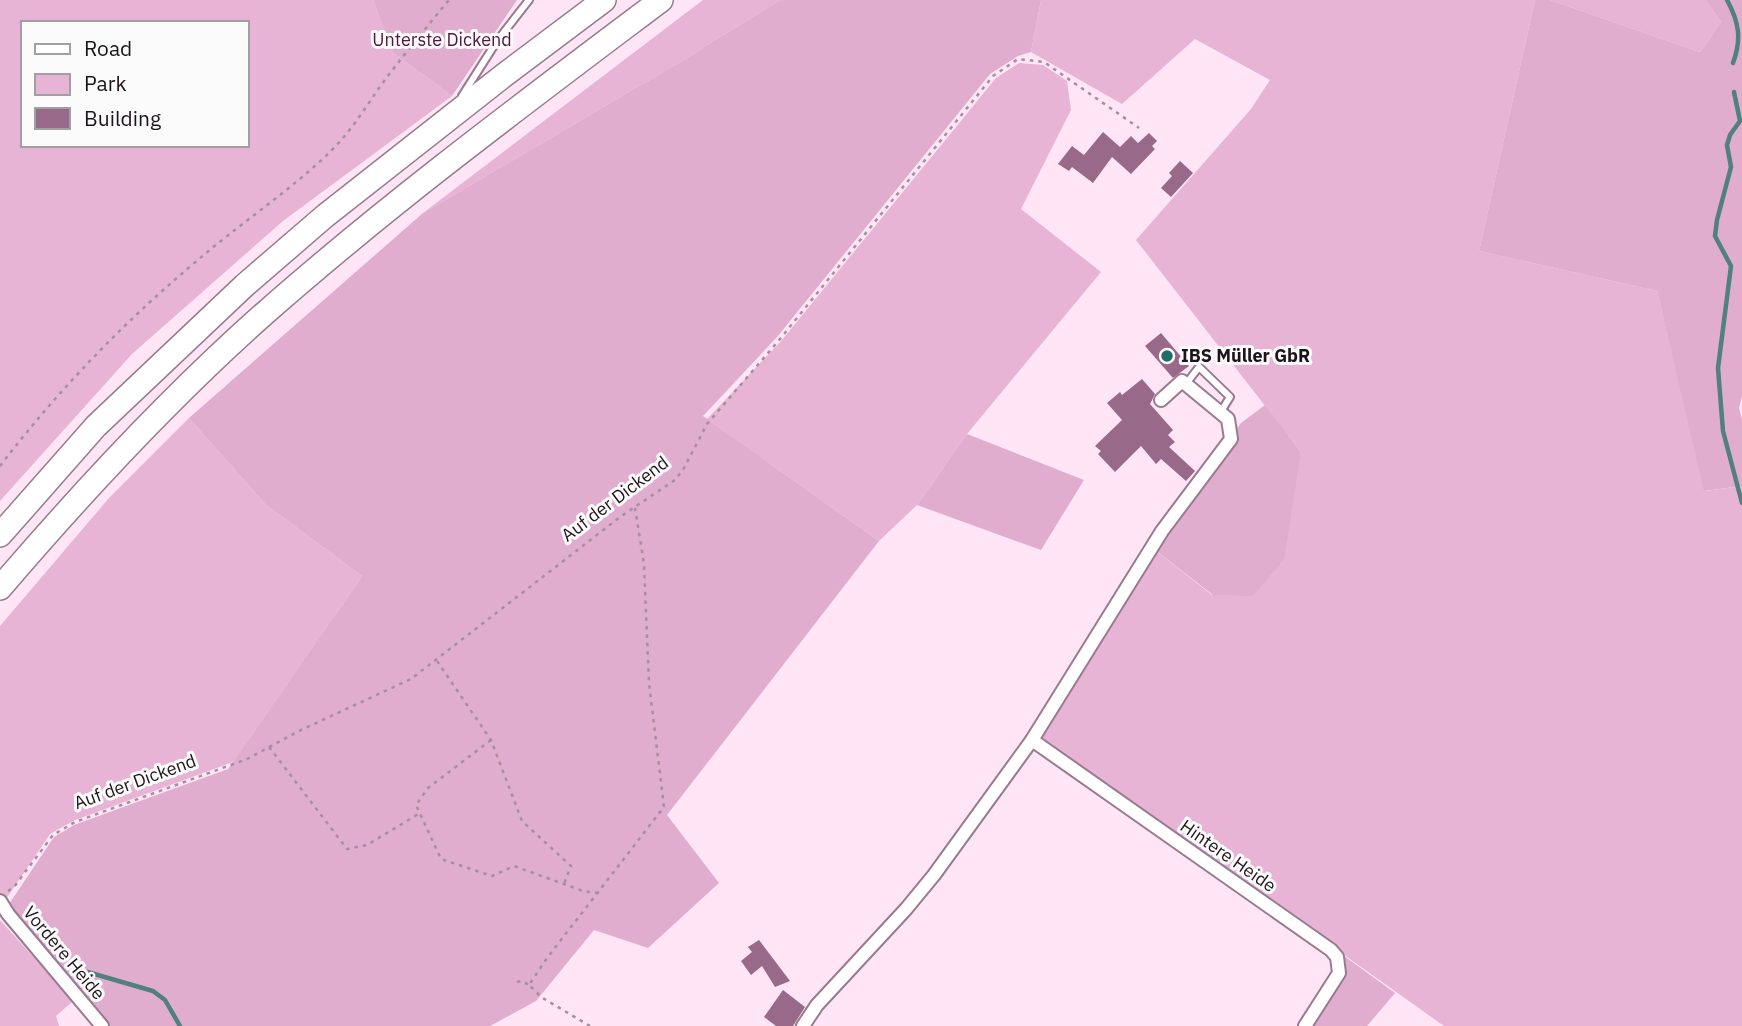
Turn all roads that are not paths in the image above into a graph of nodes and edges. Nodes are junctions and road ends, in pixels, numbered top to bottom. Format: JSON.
{"nodes":[{"id":1,"x":529,"y":0,"type":"edge"},
{"id":2,"x":604,"y":0,"type":"edge"},
{"id":3,"x":661,"y":0,"type":"edge"},
{"id":4,"x":448,"y":119,"type":"junction"},
{"id":5,"x":1186,"y":384,"type":"junction"},
{"id":6,"x":1161,"y":400,"type":"dead end"},
{"id":7,"x":1220,"y":413,"type":"junction"},
{"id":8,"x":0,"y":535,"type":"edge"},
{"id":9,"x":0,"y":588,"type":"edge"},
{"id":10,"x":1032,"y":740,"type":"junction"},
{"id":11,"x":4,"y":896,"type":"edge"},
{"id":12,"x":102,"y":1026,"type":"edge"},
{"id":13,"x":803,"y":1026,"type":"edge"},
{"id":14,"x":1305,"y":1026,"type":"edge"}],
"edges":[{"from":1,"to":4,"type":"lane"},
{"from":2,"to":4,"type":"highway"},
{"from":3,"to":9,"type":"highway"},
{"from":4,"to":8,"type":"highway"},
{"from":5,"to":6,"type":"street"},
{"from":5,"to":7,"type":"street"},
{"from":5,"to":7,"type":"lane"},
{"from":7,"to":10,"type":"street"},
{"from":10,"to":13,"type":"street"},
{"from":10,"to":14,"type":"street","name":"Hintere Heide"},
{"from":11,"to":12,"type":"street","name":"Vordere Heide"}]}
